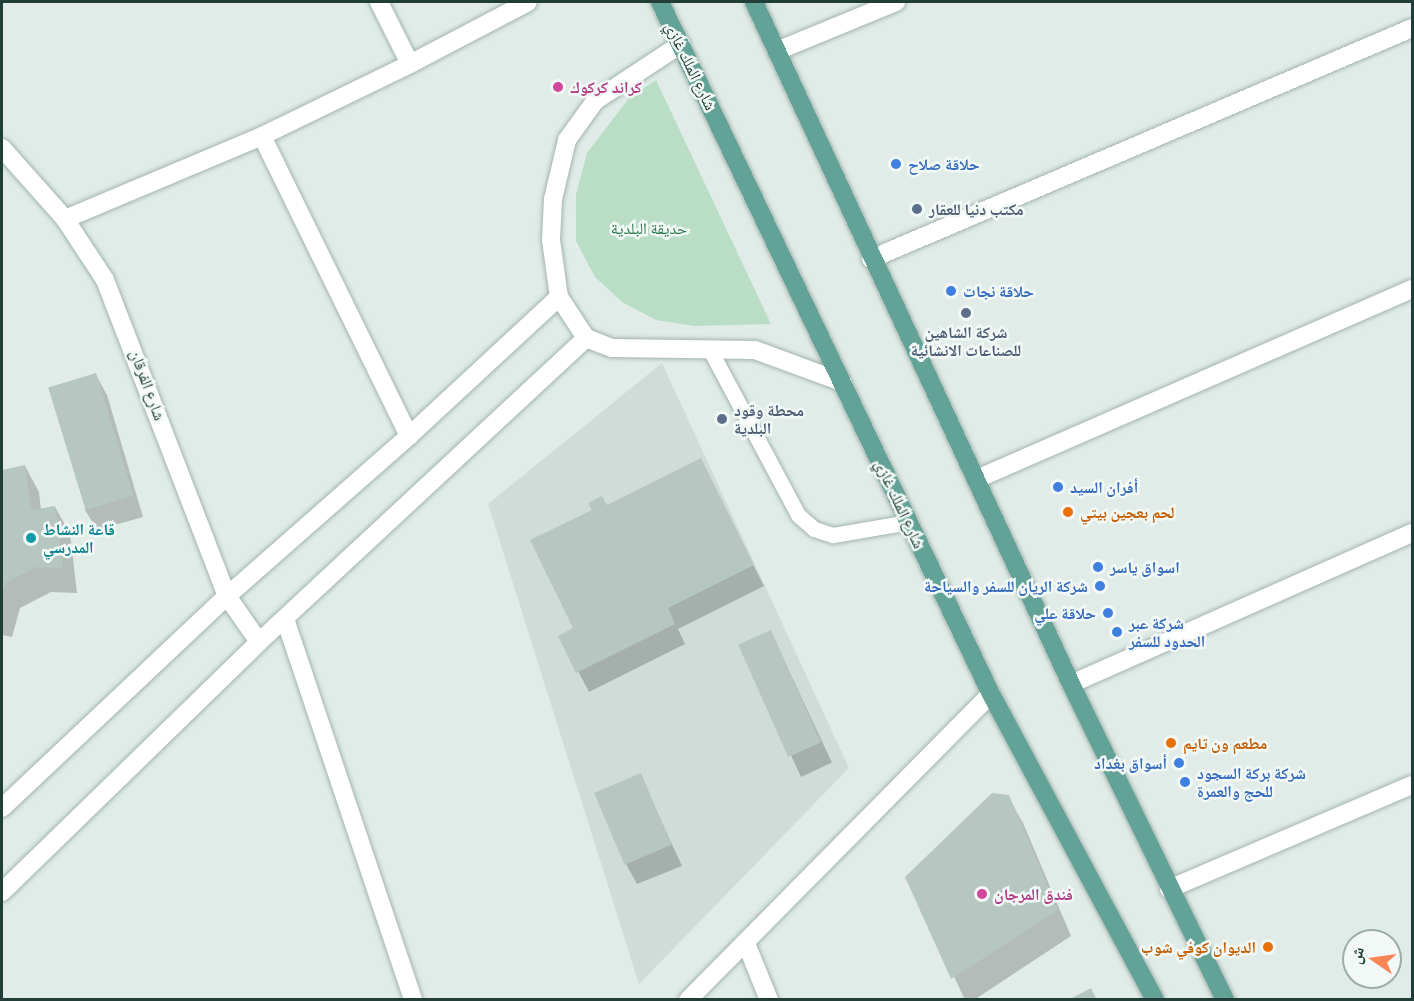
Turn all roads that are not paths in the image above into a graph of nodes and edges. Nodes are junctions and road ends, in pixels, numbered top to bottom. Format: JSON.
{"nodes":[{"id":1,"x":379,"y":2,"type":"edge"},
{"id":2,"x":528,"y":2,"type":"edge"},
{"id":3,"x":660,"y":2,"type":"edge"},
{"id":4,"x":754,"y":2,"type":"edge"},
{"id":5,"x":896,"y":2,"type":"edge"},
{"id":6,"x":1413,"y":28,"type":"edge"},
{"id":7,"x":681,"y":44,"type":"junction"},
{"id":8,"x":777,"y":51,"type":"junction"},
{"id":9,"x":410,"y":64,"type":"junction"},
{"id":10,"x":262,"y":136,"type":"junction"},
{"id":11,"x":2,"y":148,"type":"edge"},
{"id":12,"x":65,"y":219,"type":"junction"},
{"id":13,"x":871,"y":259,"type":"junction"},
{"id":14,"x":1413,"y":289,"type":"edge"},
{"id":15,"x":559,"y":297,"type":"junction"},
{"id":16,"x":586,"y":338,"type":"junction"},
{"id":17,"x":709,"y":348,"type":"junction"},
{"id":18,"x":842,"y":382,"type":"junction"},
{"id":19,"x":409,"y":436,"type":"junction"},
{"id":20,"x":976,"y":479,"type":"junction"},
{"id":21,"x":909,"y":522,"type":"junction"},
{"id":22,"x":1413,"y":533,"type":"edge"},
{"id":23,"x":227,"y":596,"type":"junction"},
{"id":24,"x":285,"y":619,"type":"junction"},
{"id":25,"x":259,"y":642,"type":"junction"},
{"id":26,"x":1071,"y":684,"type":"junction"},
{"id":27,"x":991,"y":694,"type":"junction"},
{"id":28,"x":1413,"y":785,"type":"edge"},
{"id":29,"x":2,"y":808,"type":"edge"},
{"id":30,"x":1169,"y":889,"type":"junction"},
{"id":31,"x":2,"y":892,"type":"edge"},
{"id":32,"x":746,"y":943,"type":"junction"},
{"id":33,"x":413,"y":999,"type":"edge"},
{"id":34,"x":688,"y":999,"type":"edge"},
{"id":35,"x":769,"y":999,"type":"edge"},
{"id":36,"x":1155,"y":999,"type":"edge"},
{"id":37,"x":1225,"y":999,"type":"edge"}],
"edges":[{"from":1,"to":9,"type":"street"},
{"from":2,"to":9,"type":"street"},
{"from":3,"to":7,"type":"main road","name":"شارع الملك غازي"},
{"from":4,"to":8,"type":"main road"},
{"from":5,"to":8,"type":"street"},
{"from":6,"to":13,"type":"street"},
{"from":7,"to":15,"type":"street"},
{"from":7,"to":18,"type":"main road","name":"شارع الملك غازي"},
{"from":8,"to":13,"type":"main road"},
{"from":9,"to":10,"type":"street"},
{"from":10,"to":12,"type":"street"},
{"from":10,"to":19,"type":"street"},
{"from":11,"to":12,"type":"street","name":"شارع الفرقان"},
{"from":12,"to":23,"type":"street","name":"شارع الفرقان"},
{"from":13,"to":20,"type":"main road"},
{"from":14,"to":20,"type":"street"},
{"from":15,"to":16,"type":"street"},
{"from":15,"to":19,"type":"street"},
{"from":16,"to":17,"type":"street"},
{"from":16,"to":24,"type":"street"},
{"from":17,"to":18,"type":"street"},
{"from":17,"to":21,"type":"lane"},
{"from":18,"to":21,"type":"main road","name":"شارع الملك غازي"},
{"from":19,"to":23,"type":"street"},
{"from":20,"to":26,"type":"main road"},
{"from":21,"to":27,"type":"main road","name":"شارع الملك غازي"},
{"from":22,"to":26,"type":"street"},
{"from":23,"to":25,"type":"street","name":"شارع الفرقان"},
{"from":23,"to":29,"type":"street"},
{"from":24,"to":25,"type":"street"},
{"from":24,"to":33,"type":"street"},
{"from":25,"to":31,"type":"street"},
{"from":26,"to":30,"type":"main road"},
{"from":27,"to":32,"type":"street"},
{"from":27,"to":36,"type":"main road","name":"شارع الملك غازي"},
{"from":28,"to":30,"type":"street"},
{"from":30,"to":37,"type":"main road"},
{"from":32,"to":34,"type":"street"},
{"from":32,"to":35,"type":"street"}]}
